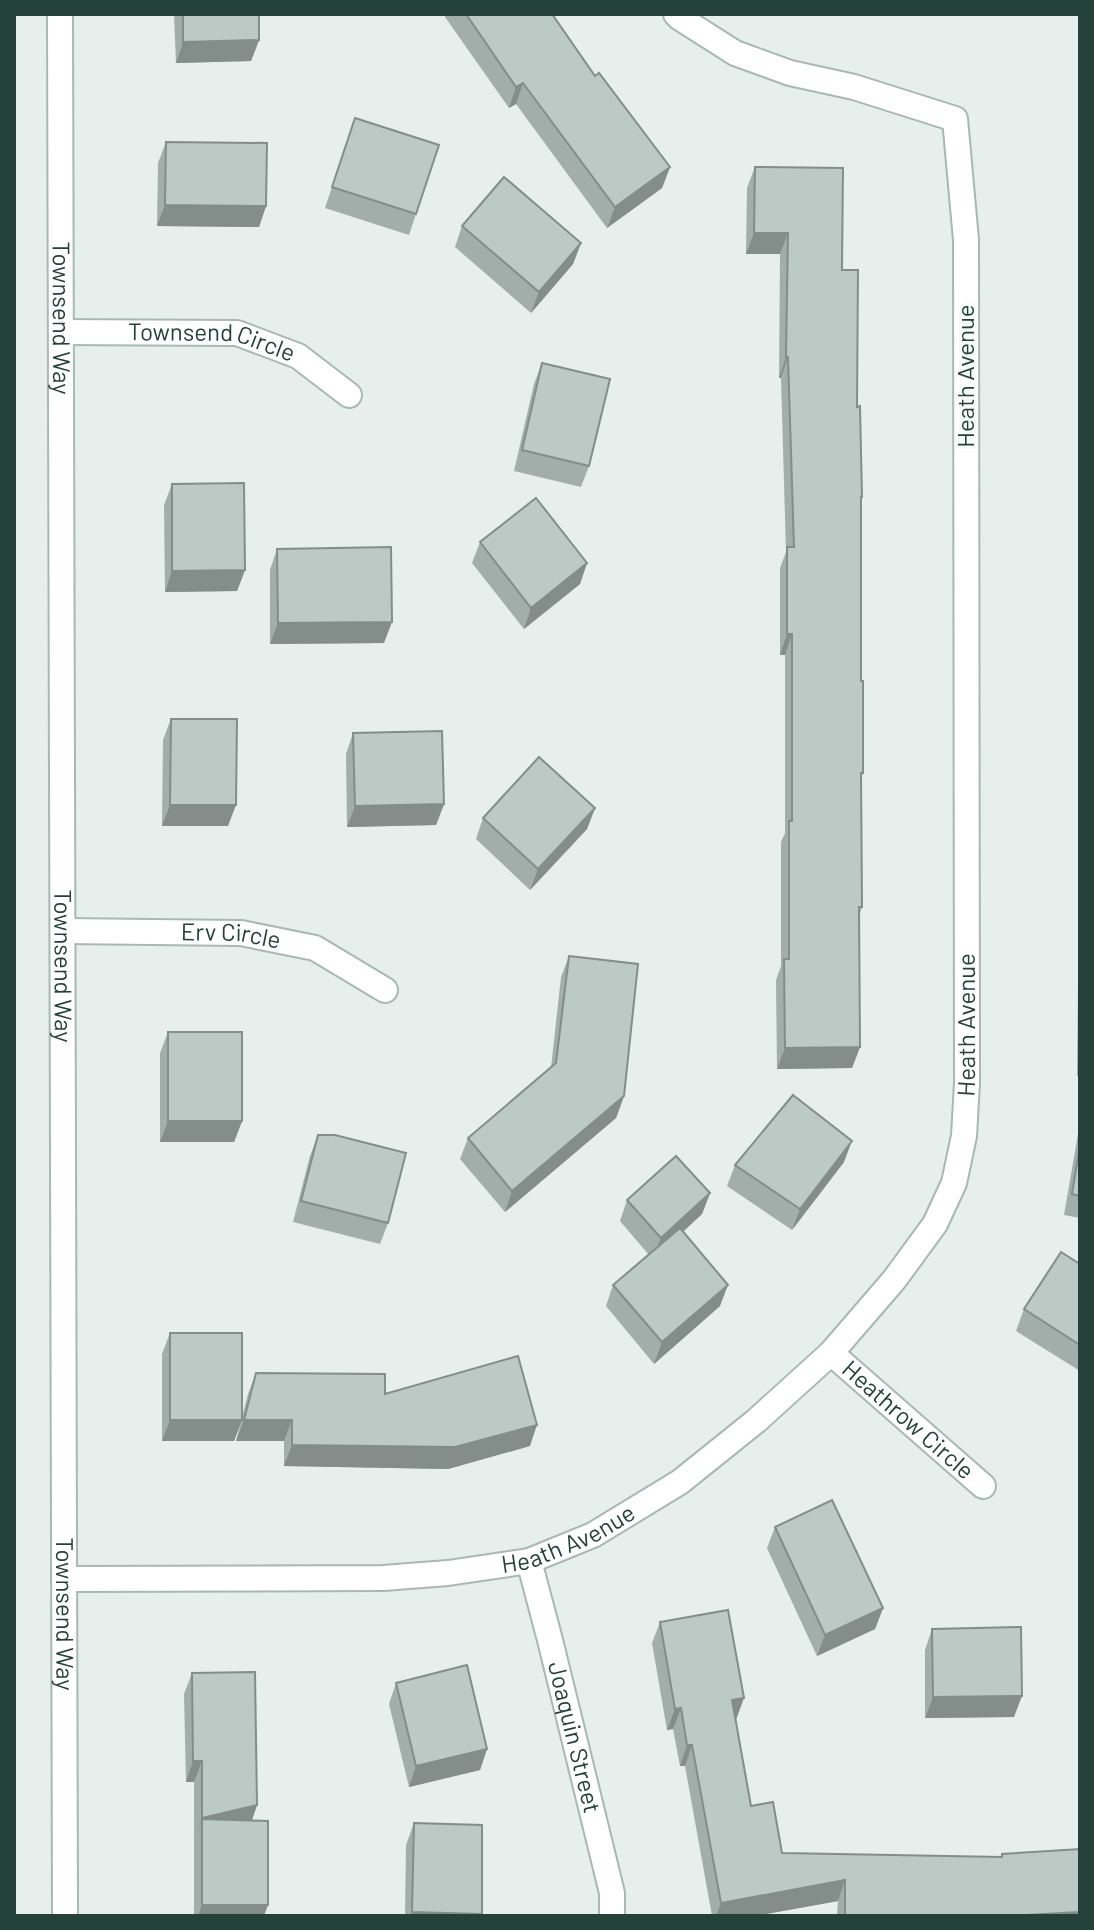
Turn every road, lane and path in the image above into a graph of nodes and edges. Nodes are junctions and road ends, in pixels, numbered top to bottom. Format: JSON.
{"nodes":[{"id":1,"x":60,"y":14,"type":"edge"},
{"id":2,"x":676,"y":14,"type":"edge"},
{"id":3,"x":61,"y":332,"type":"junction"},
{"id":4,"x":349,"y":395,"type":"dead end"},
{"id":5,"x":63,"y":931,"type":"junction"},
{"id":6,"x":385,"y":990,"type":"dead end"},
{"id":7,"x":831,"y":1353,"type":"junction"},
{"id":8,"x":983,"y":1486,"type":"dead end"},
{"id":9,"x":529,"y":1561,"type":"junction"},
{"id":10,"x":64,"y":1579,"type":"junction"},
{"id":11,"x":65,"y":1916,"type":"edge"},
{"id":12,"x":612,"y":1916,"type":"edge"}],
"edges":[{"from":1,"to":3,"type":"street","name":"Townsend Way"},
{"from":2,"to":7,"type":"street","name":"Heath Avenue"},
{"from":3,"to":4,"type":"street","name":"Townsend Circle"},
{"from":3,"to":5,"type":"street","name":"Townsend Way"},
{"from":5,"to":6,"type":"street","name":"Erv Circle"},
{"from":5,"to":10,"type":"street","name":"Townsend Way"},
{"from":7,"to":8,"type":"street","name":"Heathrow Circle"},
{"from":7,"to":9,"type":"street","name":"Heath Avenue"},
{"from":9,"to":10,"type":"street","name":"Heath Avenue"},
{"from":9,"to":12,"type":"street","name":"Joaquin Street"},
{"from":10,"to":11,"type":"street","name":"Townsend Way"}]}
